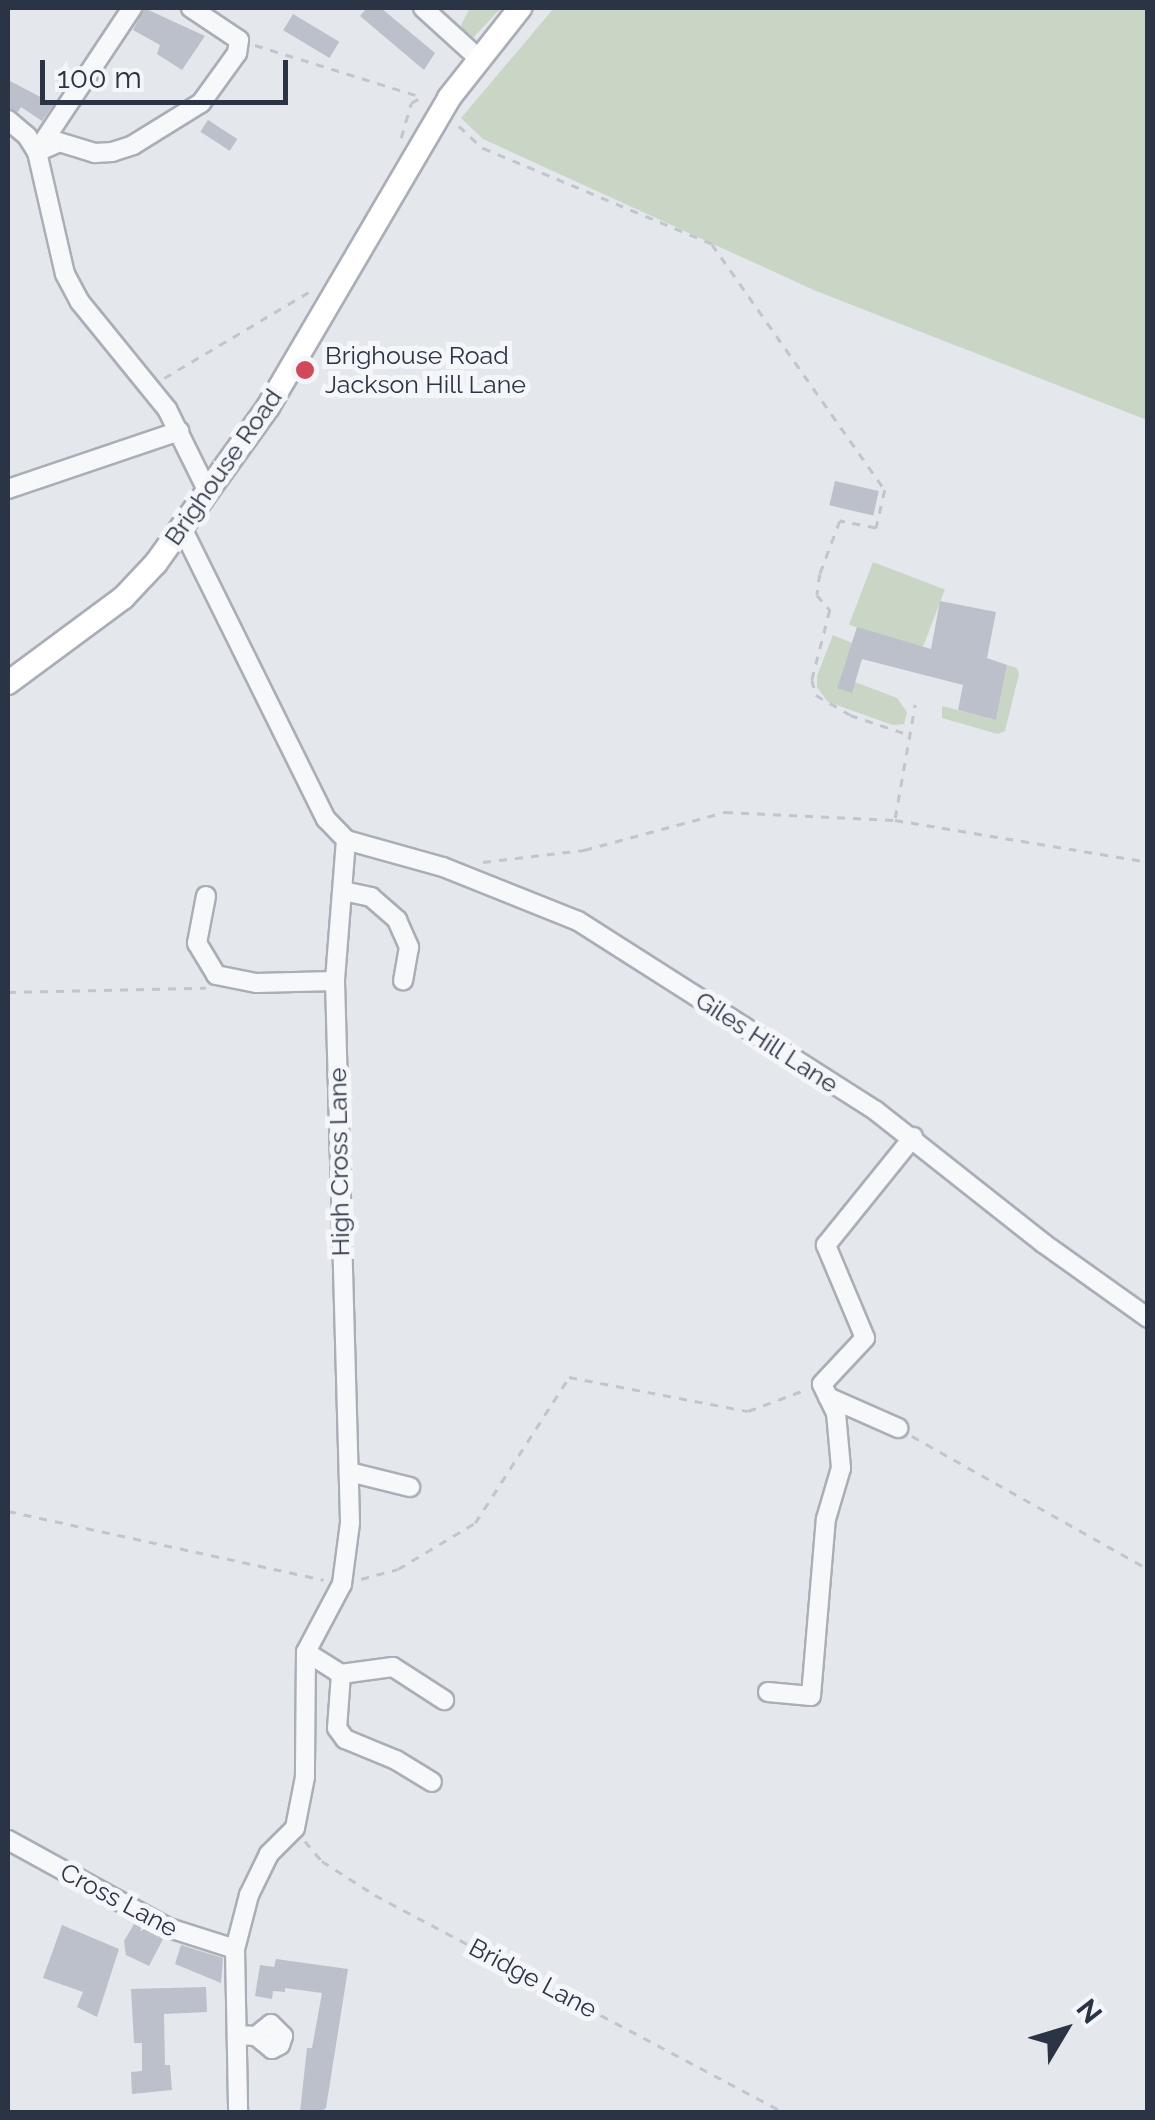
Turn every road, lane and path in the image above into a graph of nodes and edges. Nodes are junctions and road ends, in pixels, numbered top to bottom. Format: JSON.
{"nodes":[{"id":1,"x":132,"y":8,"type":"edge"},
{"id":2,"x":191,"y":8,"type":"edge"},
{"id":3,"x":423,"y":8,"type":"edge"},
{"id":4,"x":520,"y":8,"type":"edge"},
{"id":5,"x":447,"y":14,"type":"edge"},
{"id":6,"x":236,"y":35,"type":"junction"},
{"id":7,"x":477,"y":57,"type":"junction"},
{"id":8,"x":422,"y":96,"type":"junction"},
{"id":9,"x":442,"y":112,"type":"junction"},
{"id":10,"x":8,"y":120,"type":"edge"},
{"id":11,"x":400,"y":144,"type":"dead end"},
{"id":12,"x":37,"y":152,"type":"junction"},
{"id":13,"x":318,"y":286,"type":"dead end"},
{"id":14,"x":148,"y":387,"type":"junction"},
{"id":15,"x":179,"y":431,"type":"junction"},
{"id":16,"x":8,"y":488,"type":"edge"},
{"id":17,"x":208,"y":492,"type":"junction"},
{"id":18,"x":182,"y":528,"type":"junction"},
{"id":19,"x":8,"y":682,"type":"edge"},
{"id":20,"x":915,"y":705,"type":"dead end"},
{"id":21,"x":910,"y":734,"type":"junction"},
{"id":22,"x":895,"y":820,"type":"junction"},
{"id":23,"x":346,"y":840,"type":"junction"},
{"id":24,"x":1148,"y":862,"type":"edge"},
{"id":25,"x":478,"y":863,"type":"dead end"},
{"id":26,"x":343,"y":892,"type":"junction"},
{"id":27,"x":206,"y":896,"type":"dead end"},
{"id":28,"x":403,"y":980,"type":"dead end"},
{"id":29,"x":336,"y":981,"type":"junction"},
{"id":30,"x":213,"y":988,"type":"dead end"},
{"id":31,"x":8,"y":992,"type":"edge"},
{"id":32,"x":913,"y":1137,"type":"junction"},
{"id":33,"x":1148,"y":1318,"type":"edge"},
{"id":34,"x":822,"y":1389,"type":"junction"},
{"id":35,"x":898,"y":1428,"type":"joint"},
{"id":36,"x":349,"y":1472,"type":"junction"},
{"id":37,"x":410,"y":1487,"type":"dead end"},
{"id":38,"x":8,"y":1511,"type":"edge"},
{"id":39,"x":1148,"y":1568,"type":"edge"},
{"id":40,"x":342,"y":1584,"type":"junction"},
{"id":41,"x":306,"y":1652,"type":"junction"},
{"id":42,"x":340,"y":1674,"type":"junction"},
{"id":43,"x":768,"y":1692,"type":"dead end"},
{"id":44,"x":444,"y":1700,"type":"dead end"},
{"id":45,"x":432,"y":1782,"type":"dead end"},
{"id":46,"x":294,"y":1828,"type":"junction"},
{"id":47,"x":8,"y":1840,"type":"edge"},
{"id":48,"x":235,"y":1948,"type":"junction"},
{"id":49,"x":238,"y":2112,"type":"edge"},
{"id":50,"x":783,"y":2112,"type":"edge"}],
"edges":[{"from":1,"to":12,"type":"street"},
{"from":2,"to":6,"type":"street"},
{"from":3,"to":5,"type":"street"},
{"from":4,"to":7,"type":"main road","name":"Brighouse Road"},
{"from":5,"to":7,"type":"street"},
{"from":6,"to":8,"type":"path"},
{"from":6,"to":12,"type":"street"},
{"from":7,"to":9,"type":"main road","name":"Brighouse Road"},
{"from":8,"to":9,"type":"path"},
{"from":8,"to":11,"type":"path"},
{"from":9,"to":17,"type":"main road","name":"Brighouse Road"},
{"from":9,"to":21,"type":"path"},
{"from":10,"to":12,"type":"street"},
{"from":12,"to":14,"type":"street"},
{"from":13,"to":14,"type":"path"},
{"from":14,"to":15,"type":"street"},
{"from":15,"to":16,"type":"street"},
{"from":15,"to":17,"type":"street"},
{"from":17,"to":18,"type":"main road","name":"Brighouse Road"},
{"from":18,"to":19,"type":"main road","name":"Brighouse Road"},
{"from":18,"to":23,"type":"street"},
{"from":20,"to":21,"type":"path"},
{"from":21,"to":22,"type":"path"},
{"from":22,"to":24,"type":"path"},
{"from":22,"to":25,"type":"path"},
{"from":23,"to":26,"type":"street","name":"High Cross Lane"},
{"from":23,"to":32,"type":"street","name":"Giles Hill Lane"},
{"from":26,"to":28,"type":"street"},
{"from":26,"to":29,"type":"street","name":"High Cross Lane"},
{"from":27,"to":29,"type":"street"},
{"from":29,"to":36,"type":"street","name":"High Cross Lane"},
{"from":30,"to":31,"type":"path"},
{"from":32,"to":33,"type":"street","name":"Giles Hill Lane"},
{"from":32,"to":34,"type":"street"},
{"from":34,"to":35,"type":"street"},
{"from":34,"to":40,"type":"path"},
{"from":34,"to":43,"type":"street"},
{"from":35,"to":39,"type":"path"},
{"from":36,"to":37,"type":"street"},
{"from":36,"to":40,"type":"street","name":"High Cross Lane"},
{"from":38,"to":40,"type":"path"},
{"from":40,"to":41,"type":"street","name":"High Cross Lane"},
{"from":41,"to":42,"type":"street"},
{"from":41,"to":46,"type":"street","name":"High Cross Lane"},
{"from":42,"to":44,"type":"street"},
{"from":42,"to":45,"type":"street"},
{"from":46,"to":48,"type":"street"},
{"from":46,"to":50,"type":"path","name":"Bridge Lane"},
{"from":47,"to":48,"type":"street","name":"Cross Lane"},
{"from":48,"to":49,"type":"street"}]}
